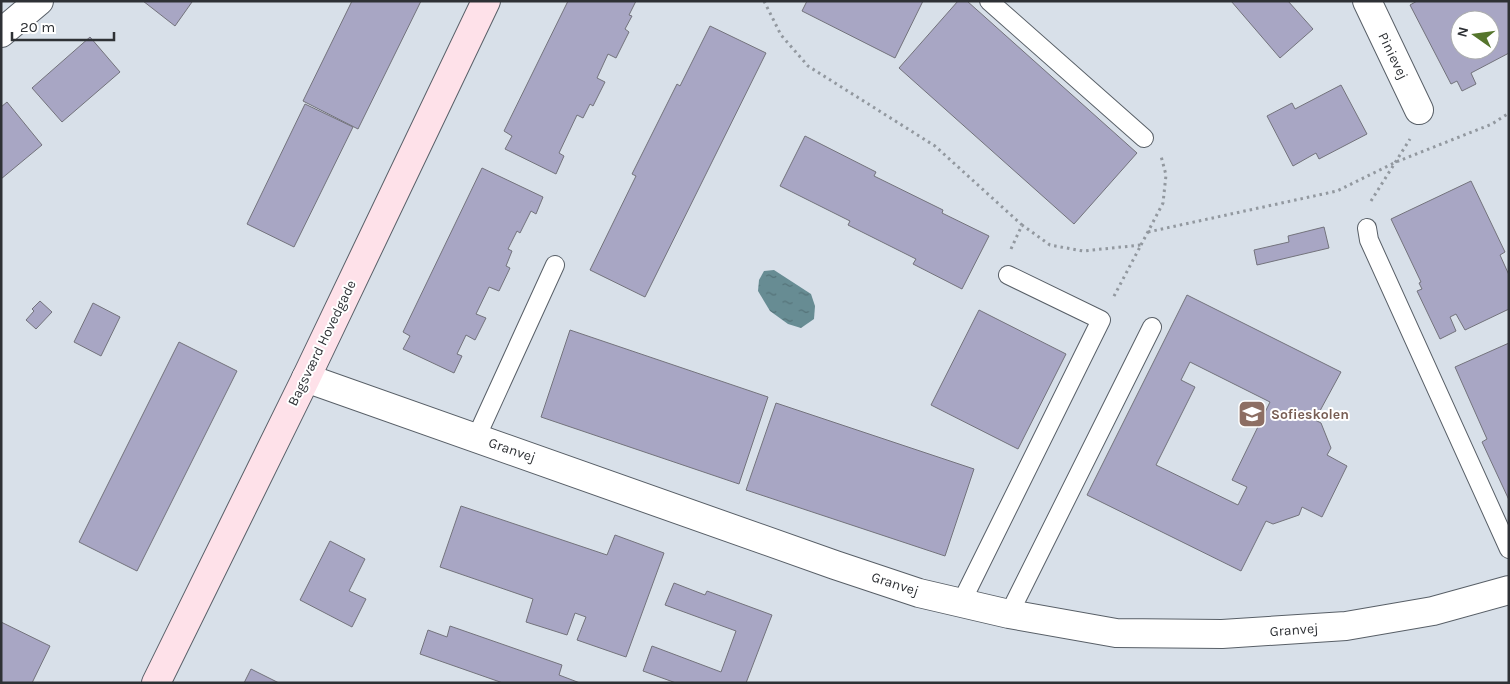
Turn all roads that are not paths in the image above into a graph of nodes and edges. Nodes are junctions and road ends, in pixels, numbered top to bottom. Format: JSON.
{"nodes":[{"id":1,"x":39,"y":1,"type":"edge"},
{"id":2,"x":486,"y":1,"type":"edge"},
{"id":3,"x":989,"y":1,"type":"edge"},
{"id":4,"x":1367,"y":1,"type":"edge"},
{"id":5,"x":1,"y":34,"type":"edge"},
{"id":6,"x":1419,"y":110,"type":"road end"},
{"id":7,"x":1144,"y":138,"type":"road end"},
{"id":8,"x":1367,"y":228,"type":"road end"},
{"id":9,"x":555,"y":265,"type":"dead end"},
{"id":10,"x":1008,"y":275,"type":"road end"},
{"id":11,"x":1152,"y":327,"type":"dead end"},
{"id":12,"x":306,"y":378,"type":"junction"},
{"id":13,"x":476,"y":438,"type":"junction"},
{"id":14,"x":1509,"y":549,"type":"edge"},
{"id":15,"x":1509,"y":590,"type":"edge"},
{"id":16,"x":961,"y":603,"type":"junction"},
{"id":17,"x":1009,"y":614,"type":"junction"},
{"id":18,"x":156,"y":683,"type":"edge"}],
"edges":[{"from":1,"to":5,"type":"street"},
{"from":2,"to":12,"type":"street","name":"Bagsværd Hovedgade"},
{"from":3,"to":7,"type":"lane"},
{"from":4,"to":6,"type":"street","name":"Pinievej"},
{"from":8,"to":14,"type":"lane"},
{"from":9,"to":13,"type":"lane"},
{"from":10,"to":16,"type":"lane"},
{"from":11,"to":17,"type":"lane"},
{"from":12,"to":13,"type":"street","name":"Granvej"},
{"from":12,"to":18,"type":"street","name":"Bagsværd Hovedgade"},
{"from":13,"to":16,"type":"street","name":"Granvej"},
{"from":15,"to":17,"type":"street","name":"Granvej"},
{"from":16,"to":17,"type":"street","name":"Granvej"}]}
